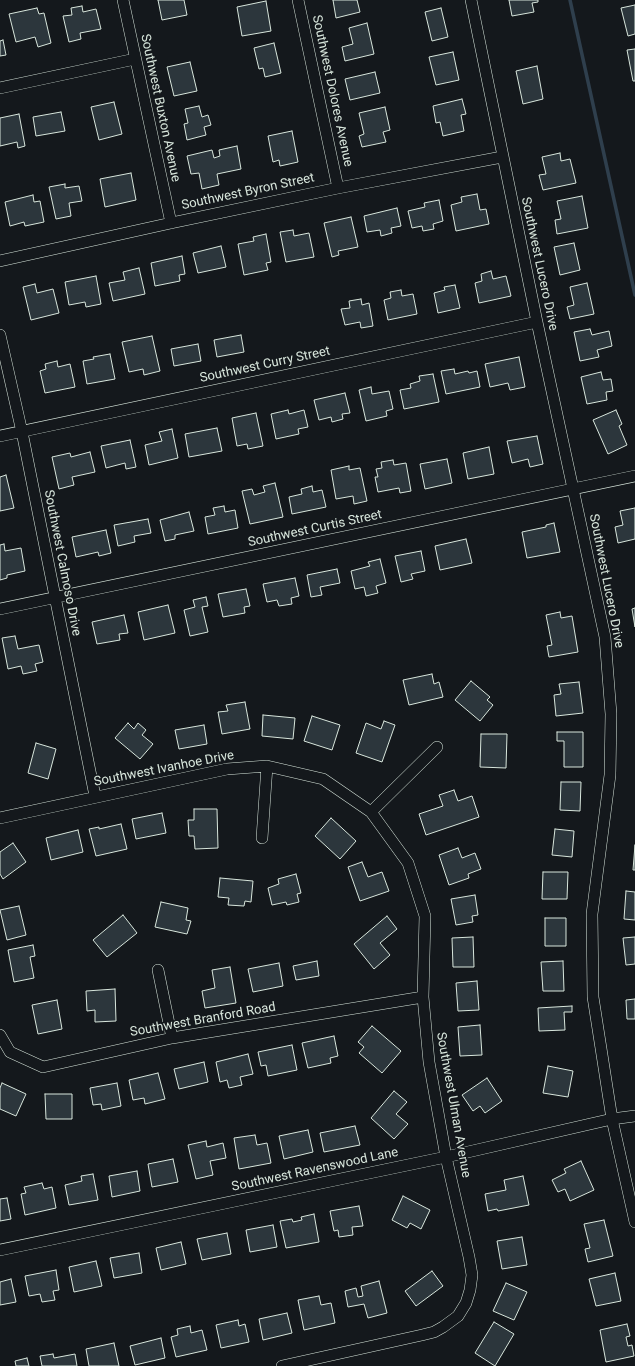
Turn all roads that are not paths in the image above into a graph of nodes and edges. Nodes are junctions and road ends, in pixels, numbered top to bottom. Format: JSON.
{"nodes":[{"id":1,"x":123,"y":0,"type":"edge"},
{"id":2,"x":298,"y":0,"type":"edge"},
{"id":3,"x":471,"y":0,"type":"edge"},
{"id":4,"x":135,"y":59,"type":"junction"},
{"id":5,"x":0,"y":88,"type":"edge"},
{"id":6,"x":502,"y":157,"type":"junction"},
{"id":7,"x":338,"y":188,"type":"junction"},
{"id":8,"x":171,"y":223,"type":"junction"},
{"id":9,"x":0,"y":261,"type":"edge"},
{"id":10,"x":537,"y":322,"type":"junction"},
{"id":11,"x":0,"y":335,"type":"edge"},
{"id":12,"x":22,"y":432,"type":"junction"},
{"id":13,"x":0,"y":436,"type":"edge"},
{"id":14,"x":635,"y":476,"type":"edge"},
{"id":15,"x":574,"y":489,"type":"junction"},
{"id":16,"x":54,"y":597,"type":"junction"},
{"id":17,"x":0,"y":609,"type":"edge"},
{"id":18,"x":437,"y":746,"type":"dead end"},
{"id":19,"x":268,"y":766,"type":"junction"},
{"id":20,"x":95,"y":796,"type":"junction"},
{"id":21,"x":371,"y":812,"type":"junction"},
{"id":22,"x":0,"y":818,"type":"edge"},
{"id":23,"x":262,"y":838,"type":"dead end"},
{"id":24,"x":158,"y":970,"type":"dead end"},
{"id":25,"x":423,"y":997,"type":"junction"},
{"id":26,"x":0,"y":1035,"type":"edge"},
{"id":27,"x":172,"y":1038,"type":"junction"},
{"id":28,"x":635,"y":1116,"type":"edge"},
{"id":29,"x":612,"y":1120,"type":"junction"},
{"id":30,"x":446,"y":1157,"type":"junction"},
{"id":31,"x":635,"y":1222,"type":"edge"},
{"id":32,"x":0,"y":1250,"type":"edge"},
{"id":33,"x":282,"y":1366,"type":"edge"}],
"edges":[{"from":1,"to":4,"type":"street","name":"Southwest Buxton Avenue"},
{"from":2,"to":7,"type":"street","name":"Southwest Dolores Avenue"},
{"from":3,"to":6,"type":"street","name":"Southwest Lucero Drive"},
{"from":4,"to":5,"type":"street"},
{"from":4,"to":8,"type":"street","name":"Southwest Buxton Avenue"},
{"from":6,"to":7,"type":"street","name":"Southwest Byron Street"},
{"from":6,"to":10,"type":"street","name":"Southwest Lucero Drive"},
{"from":7,"to":8,"type":"street","name":"Southwest Byron Street"},
{"from":8,"to":9,"type":"street","name":"Southwest Byron Street"},
{"from":10,"to":12,"type":"street","name":"Southwest Curry Street"},
{"from":10,"to":15,"type":"street","name":"Southwest Lucero Drive"},
{"from":11,"to":12,"type":"street","name":"Southwest Calmoso Drive"},
{"from":12,"to":13,"type":"street","name":"Southwest Curry Street"},
{"from":12,"to":16,"type":"street","name":"Southwest Calmoso Drive"},
{"from":14,"to":15,"type":"street","name":"Southwest Curtis Street"},
{"from":15,"to":16,"type":"street","name":"Southwest Curtis Street"},
{"from":15,"to":29,"type":"street","name":"Southwest Lucero Drive"},
{"from":16,"to":17,"type":"street","name":"Southwest Curtis Street"},
{"from":16,"to":20,"type":"street","name":"Southwest Calmoso Drive"},
{"from":18,"to":21,"type":"street"},
{"from":19,"to":20,"type":"street","name":"Southwest Ivanhoe Drive"},
{"from":19,"to":21,"type":"street","name":"Southwest Ivanhoe Drive"},
{"from":19,"to":23,"type":"street"},
{"from":20,"to":22,"type":"street","name":"Southwest Ivanhoe Drive"},
{"from":21,"to":25,"type":"street","name":"Southwest Ulman Avenue"},
{"from":24,"to":27,"type":"street"},
{"from":25,"to":27,"type":"street","name":"Southwest Branford Road"},
{"from":25,"to":30,"type":"street","name":"Southwest Ulman Avenue"},
{"from":26,"to":27,"type":"street","name":"Southwest Branford Road"},
{"from":28,"to":29,"type":"street","name":"Southwest Ravenswood Lane"},
{"from":29,"to":30,"type":"street","name":"Southwest Ravenswood Lane"},
{"from":29,"to":31,"type":"street","name":"Southwest Lucero Drive"},
{"from":30,"to":32,"type":"street","name":"Southwest Ravenswood Lane"},
{"from":30,"to":33,"type":"street","name":"Southwest Ulman Avenue"}]}
